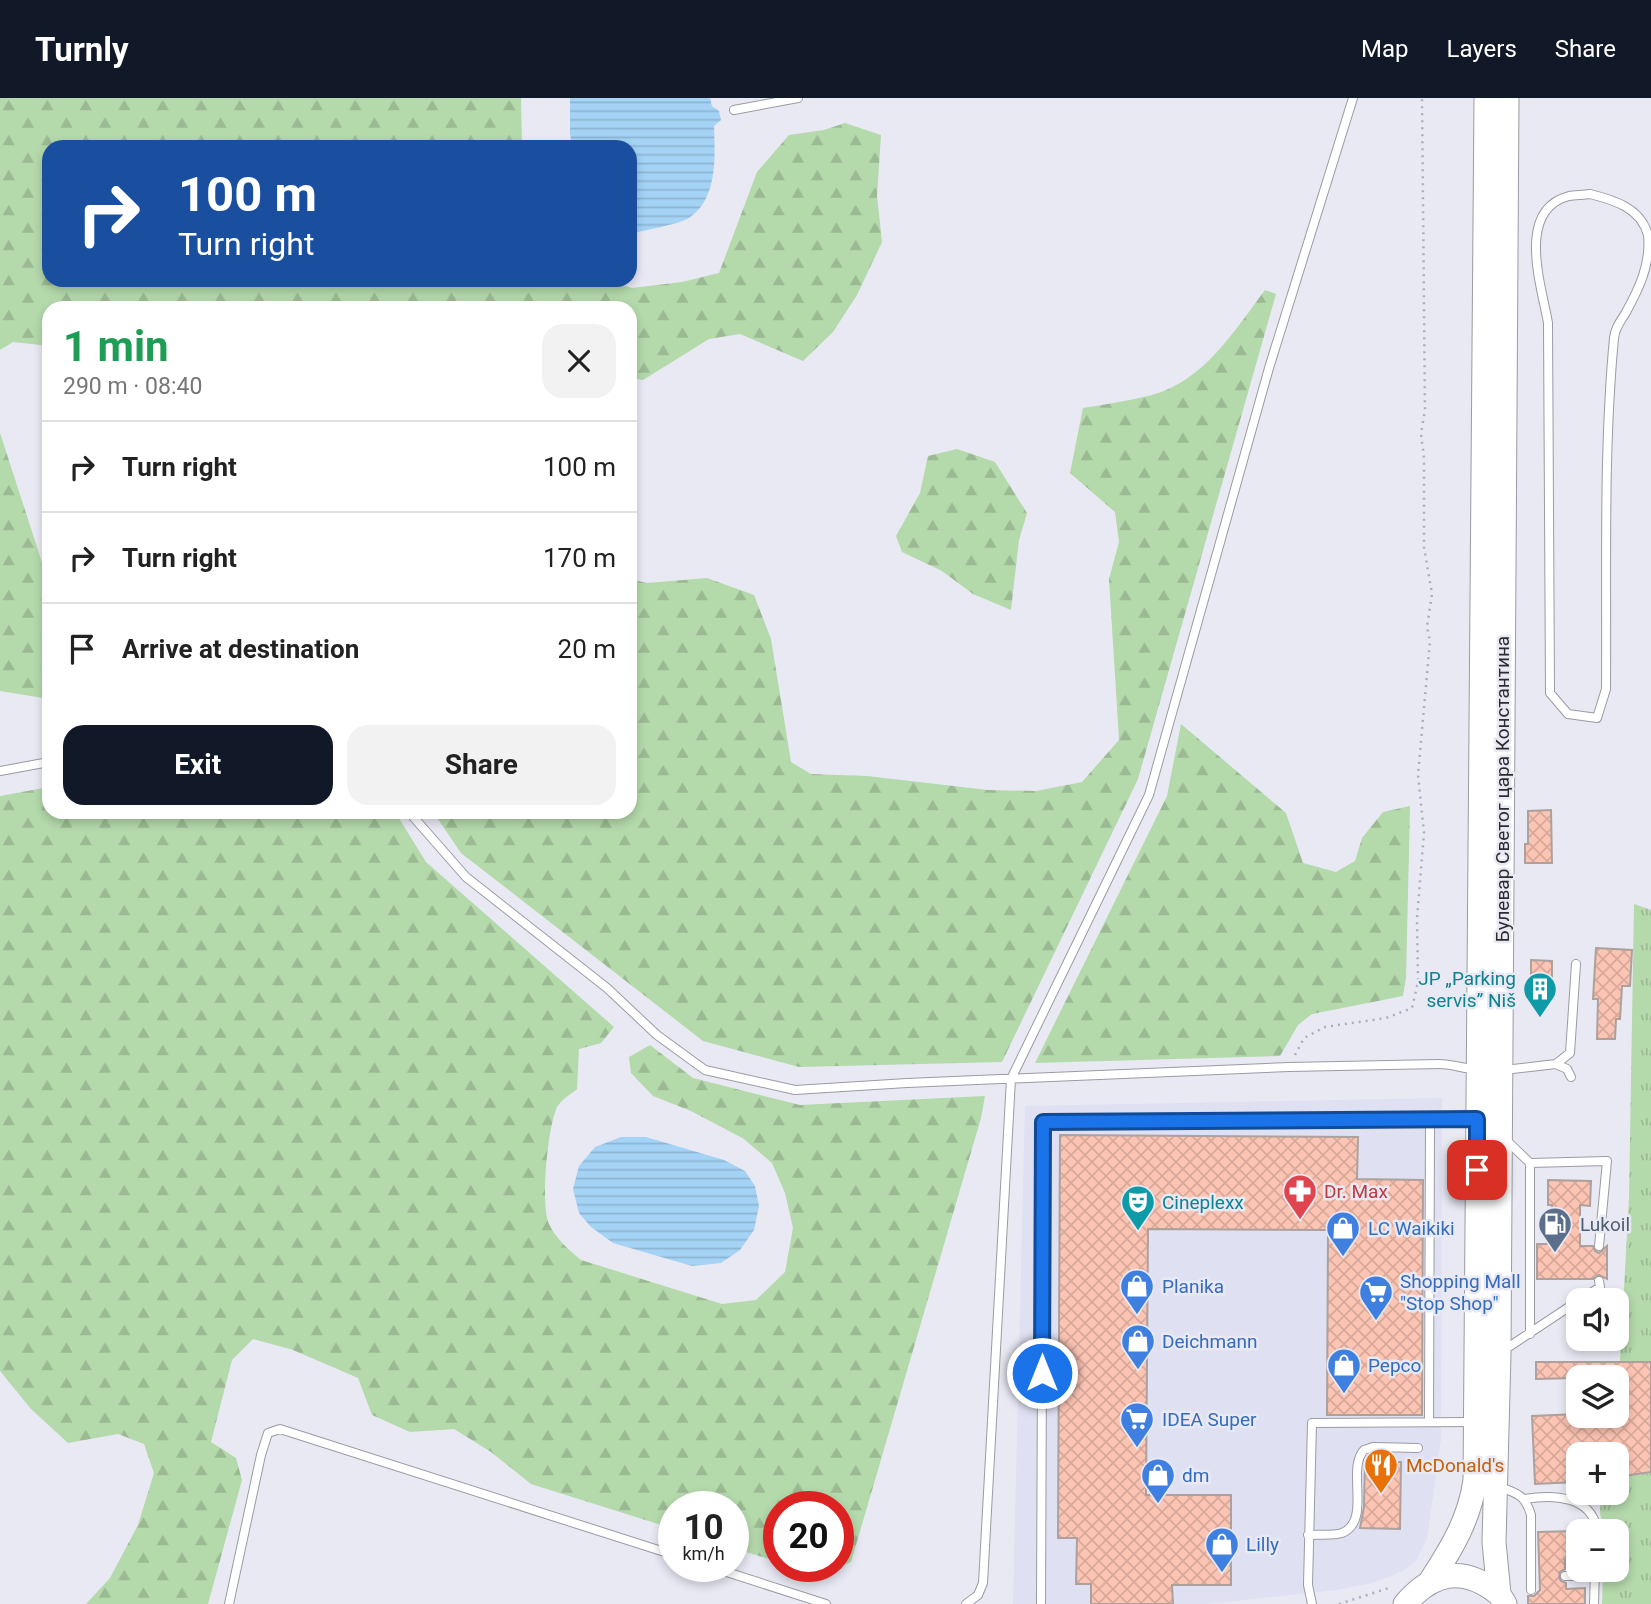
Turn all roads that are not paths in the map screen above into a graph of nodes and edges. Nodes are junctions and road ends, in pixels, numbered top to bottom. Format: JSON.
{"nodes":[{"id":1,"x":798,"y":98,"type":"edge"},
{"id":2,"x":1353,"y":98,"type":"edge"},
{"id":3,"x":1486,"y":98,"type":"edge"},
{"id":4,"x":1507,"y":98,"type":"edge"},
{"id":5,"x":734,"y":110,"type":"dead end"},
{"id":6,"x":1568,"y":714,"type":"joint"},
{"id":7,"x":42,"y":763,"type":"edge"},
{"id":8,"x":0,"y":771,"type":"edge"},
{"id":9,"x":415,"y":819,"type":"edge"},
{"id":10,"x":1576,"y":964,"type":"dead end"},
{"id":11,"x":1556,"y":1065,"type":"junction"},
{"id":12,"x":1488,"y":1070,"type":"junction"},
{"id":13,"x":1571,"y":1077,"type":"dead end"},
{"id":14,"x":1011,"y":1079,"type":"junction"},
{"id":15,"x":1477,"y":1119,"type":"junction"},
{"id":16,"x":1430,"y":1120,"type":"junction"},
{"id":17,"x":1500,"y":1134,"type":"junction"},
{"id":18,"x":1530,"y":1163,"type":"junction"},
{"id":19,"x":1599,"y":1246,"type":"dead end"},
{"id":20,"x":1600,"y":1281,"type":"dead end"},
{"id":21,"x":1598,"y":1288,"type":"edge"},
{"id":22,"x":1566,"y":1310,"type":"edge"},
{"id":23,"x":1530,"y":1334,"type":"junction"},
{"id":24,"x":1499,"y":1354,"type":"junction"},
{"id":25,"x":1429,"y":1422,"type":"junction"},
{"id":26,"x":1475,"y":1422,"type":"junction"},
{"id":27,"x":1418,"y":1448,"type":"dead end"},
{"id":28,"x":1496,"y":1485,"type":"junction"},
{"id":29,"x":1525,"y":1499,"type":"junction"},
{"id":30,"x":1594,"y":1519,"type":"edge"},
{"id":31,"x":1308,"y":1535,"type":"junction"},
{"id":32,"x":658,"y":1550,"type":"edge"},
{"id":33,"x":749,"y":1579,"type":"edge"},
{"id":34,"x":1431,"y":1580,"type":"junction"},
{"id":35,"x":1595,"y":1582,"type":"edge"},
{"id":36,"x":1531,"y":1590,"type":"dead end"},
{"id":37,"x":1401,"y":1599,"type":"edge"},
{"id":38,"x":1502,"y":1599,"type":"edge"},
{"id":39,"x":229,"y":1604,"type":"edge"},
{"id":40,"x":826,"y":1604,"type":"edge"},
{"id":41,"x":965,"y":1604,"type":"edge"},
{"id":42,"x":1041,"y":1604,"type":"edge"},
{"id":43,"x":1312,"y":1604,"type":"edge"},
{"id":44,"x":1594,"y":1604,"type":"edge"}],
"edges":[{"from":1,"to":5,"type":"lane"},
{"from":2,"to":14,"type":"lane"},
{"from":3,"to":12,"type":"main road","name":"Булевар Светог цара Константина"},
{"from":4,"to":12,"type":"main road","name":"Булевар Светог цара Константина"},
{"from":6,"to":6,"type":"lane"},
{"from":7,"to":8,"type":"lane"},
{"from":9,"to":14,"type":"lane"},
{"from":10,"to":11,"type":"lane"},
{"from":11,"to":12,"type":"lane"},
{"from":11,"to":13,"type":"lane"},
{"from":12,"to":14,"type":"lane"},
{"from":12,"to":15,"type":"main road","name":"Булевар Светог цара Константина"},
{"from":12,"to":17,"type":"main road","name":"Булевар Светог цара Константина"},
{"from":14,"to":41,"type":"lane"},
{"from":15,"to":16,"type":"lane"},
{"from":15,"to":26,"type":"main road","name":"Булевар Светог цара Константина"},
{"from":16,"to":25,"type":"lane"},
{"from":16,"to":42,"type":"lane"},
{"from":17,"to":18,"type":"lane"},
{"from":17,"to":24,"type":"main road","name":"Булевар Светог цара Константина"},
{"from":18,"to":19,"type":"lane"},
{"from":18,"to":23,"type":"lane"},
{"from":20,"to":21,"type":"lane"},
{"from":22,"to":23,"type":"lane"},
{"from":23,"to":24,"type":"lane"},
{"from":24,"to":28,"type":"main road","name":"Булевар Светог цара Константина"},
{"from":25,"to":26,"type":"lane"},
{"from":25,"to":31,"type":"lane"},
{"from":26,"to":34,"type":"main road","name":"Булевар Светог цара Константина"},
{"from":27,"to":31,"type":"lane"},
{"from":28,"to":29,"type":"lane"},
{"from":28,"to":38,"type":"main road","name":"Булевар Светог цара Константина"},
{"from":29,"to":30,"type":"lane"},
{"from":29,"to":36,"type":"lane"},
{"from":31,"to":43,"type":"lane"},
{"from":32,"to":39,"type":"lane"},
{"from":33,"to":40,"type":"lane"},
{"from":34,"to":37,"type":"main road","name":"Булевар Светог цара Константина"},
{"from":34,"to":38,"type":"main road"},
{"from":35,"to":44,"type":"lane"}]}
